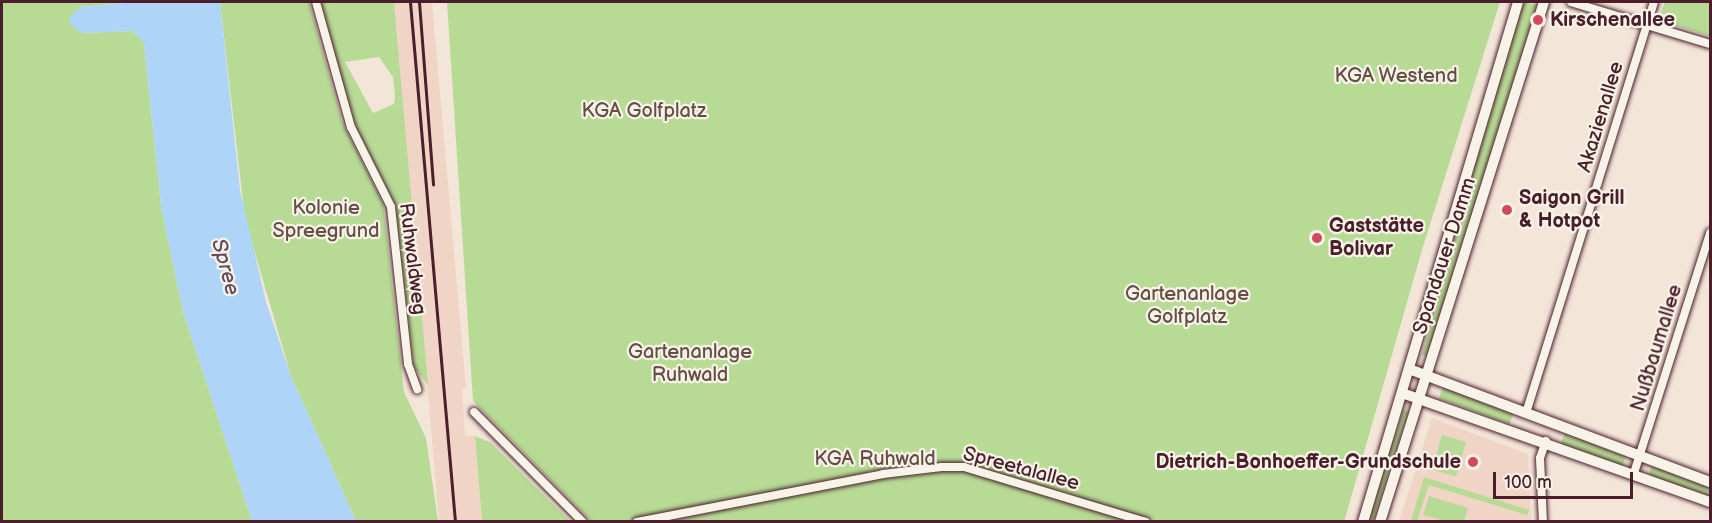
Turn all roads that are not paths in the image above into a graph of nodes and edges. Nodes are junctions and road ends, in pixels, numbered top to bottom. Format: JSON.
{"nodes":[{"id":1,"x":316,"y":2,"type":"edge"},
{"id":2,"x":1518,"y":2,"type":"edge"},
{"id":3,"x":1544,"y":2,"type":"edge"},
{"id":4,"x":1571,"y":2,"type":"edge"},
{"id":5,"x":1654,"y":2,"type":"edge"},
{"id":6,"x":1647,"y":25,"type":"junction"},
{"id":7,"x":1710,"y":44,"type":"edge"},
{"id":8,"x":1710,"y":233,"type":"edge"},
{"id":9,"x":1409,"y":369,"type":"junction"},
{"id":10,"x":1426,"y":375,"type":"junction"},
{"id":11,"x":417,"y":389,"type":"dead end"},
{"id":12,"x":1402,"y":393,"type":"junction"},
{"id":13,"x":1419,"y":397,"type":"junction"},
{"id":14,"x":474,"y":412,"type":"dead end"},
{"id":15,"x":1526,"y":413,"type":"junction"},
{"id":16,"x":1553,"y":423,"type":"junction"},
{"id":17,"x":1520,"y":431,"type":"junction"},
{"id":18,"x":1546,"y":441,"type":"junction"},
{"id":19,"x":1640,"y":457,"type":"junction"},
{"id":20,"x":1634,"y":473,"type":"junction"},
{"id":21,"x":1710,"y":482,"type":"edge"},
{"id":22,"x":1710,"y":502,"type":"edge"},
{"id":23,"x":583,"y":522,"type":"edge"},
{"id":24,"x":637,"y":522,"type":"edge"},
{"id":25,"x":1146,"y":522,"type":"edge"},
{"id":26,"x":1363,"y":522,"type":"edge"},
{"id":27,"x":1380,"y":522,"type":"edge"},
{"id":28,"x":1543,"y":522,"type":"edge"}],
"edges":[{"from":1,"to":11,"type":"street","name":"Ruhwaldweg"},
{"from":2,"to":9,"type":"main road","name":"Spandauer Damm"},
{"from":3,"to":10,"type":"main road","name":"Spandauer Damm"},
{"from":4,"to":6,"type":"street"},
{"from":5,"to":6,"type":"street","name":"Akazienallee"},
{"from":6,"to":7,"type":"street"},
{"from":6,"to":15,"type":"street","name":"Akazienallee"},
{"from":8,"to":19,"type":"street","name":"Nußbaumallee"},
{"from":9,"to":10,"type":"main road"},
{"from":9,"to":12,"type":"main road","name":"Spandauer Damm"},
{"from":10,"to":13,"type":"main road","name":"Spandauer Damm"},
{"from":10,"to":15,"type":"main road"},
{"from":12,"to":13,"type":"main road"},
{"from":12,"to":26,"type":"main road","name":"Spandauer Damm"},
{"from":13,"to":17,"type":"main road"},
{"from":13,"to":27,"type":"main road","name":"Spandauer Damm"},
{"from":14,"to":23,"type":"street"},
{"from":15,"to":16,"type":"main road"},
{"from":15,"to":17,"type":"main road"},
{"from":16,"to":18,"type":"main road"},
{"from":16,"to":19,"type":"main road"},
{"from":17,"to":18,"type":"main road"},
{"from":18,"to":20,"type":"main road"},
{"from":18,"to":28,"type":"street"},
{"from":19,"to":20,"type":"street","name":"Nußbaumallee"},
{"from":19,"to":21,"type":"main road"},
{"from":20,"to":22,"type":"main road"},
{"from":24,"to":25,"type":"street","name":"Spreetalallee"}]}
